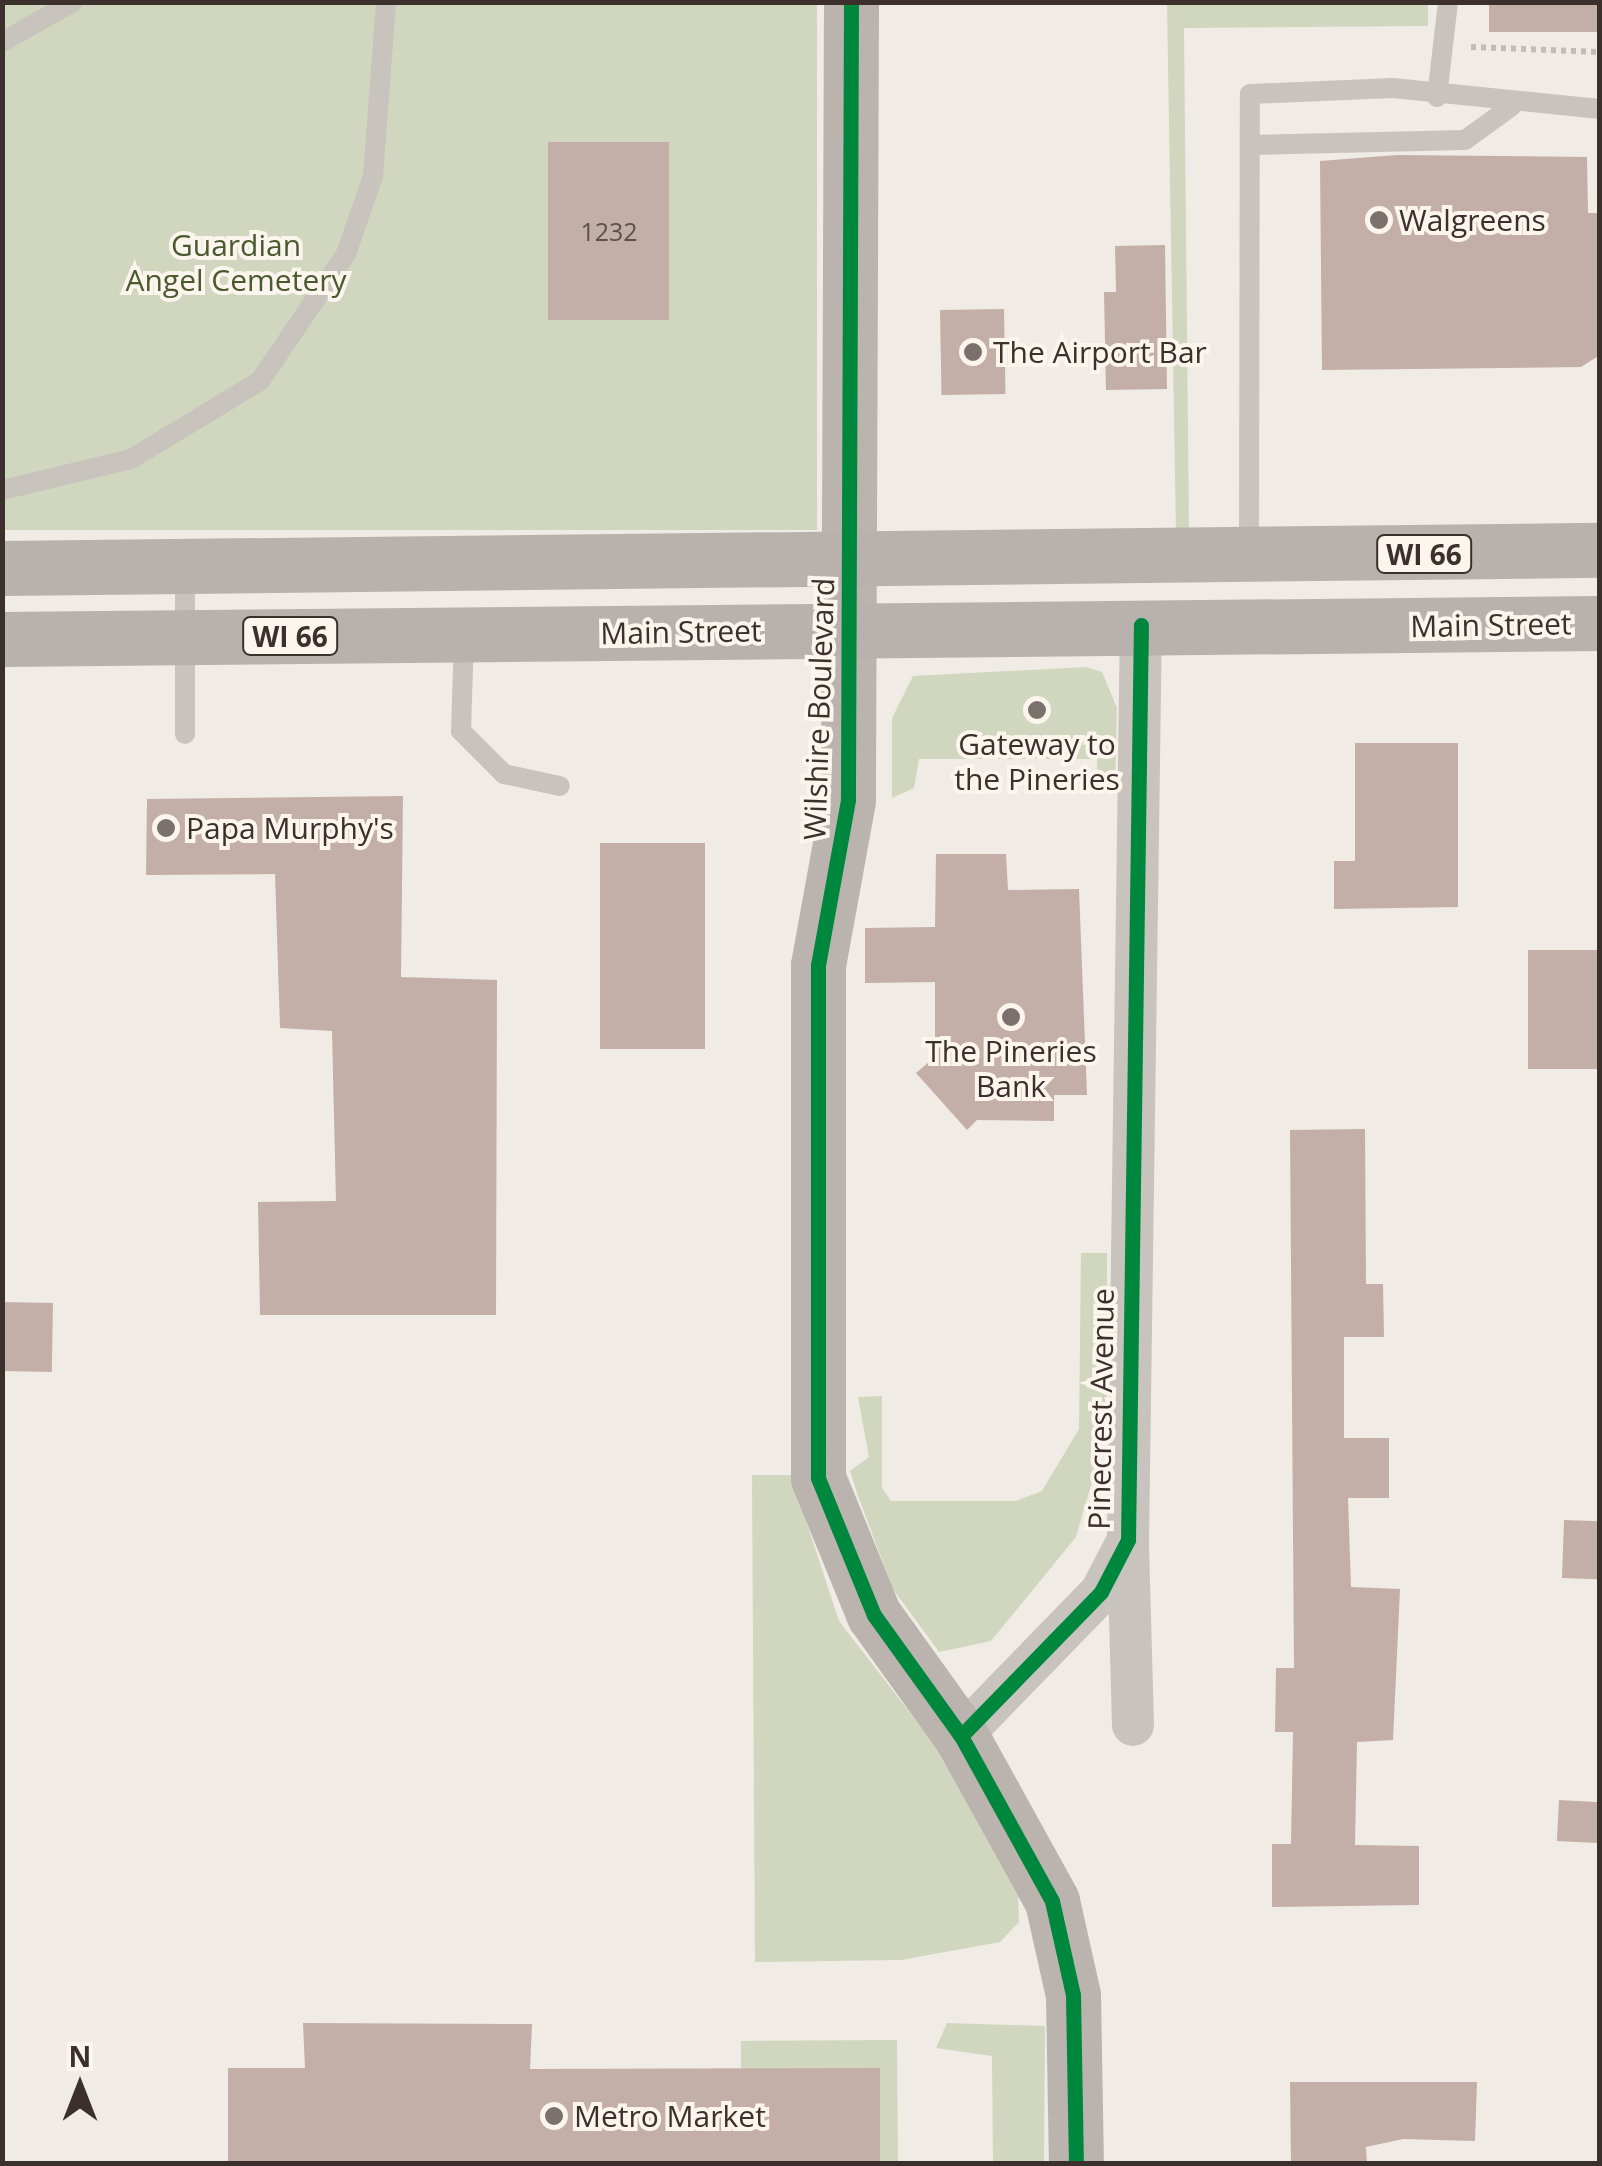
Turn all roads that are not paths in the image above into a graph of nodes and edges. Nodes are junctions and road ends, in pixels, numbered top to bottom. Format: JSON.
{"nodes":[{"id":1,"x":73,"y":2,"type":"edge"},
{"id":2,"x":386,"y":2,"type":"edge"},
{"id":3,"x":851,"y":2,"type":"edge"},
{"id":4,"x":1448,"y":2,"type":"edge"},
{"id":5,"x":2,"y":42,"type":"edge"},
{"id":6,"x":1437,"y":96,"type":"junction"},
{"id":7,"x":1512,"y":106,"type":"junction"},
{"id":8,"x":1600,"y":109,"type":"edge"},
{"id":9,"x":1250,"y":145,"type":"junction"},
{"id":10,"x":2,"y":490,"type":"edge"},
{"id":11,"x":1600,"y":550,"type":"edge"},
{"id":12,"x":852,"y":558,"type":"junction"},
{"id":13,"x":1248,"y":558,"type":"junction"},
{"id":14,"x":185,"y":565,"type":"junction"},
{"id":15,"x":2,"y":568,"type":"edge"},
{"id":16,"x":1600,"y":623,"type":"edge"},
{"id":17,"x":1141,"y":625,"type":"junction"},
{"id":18,"x":850,"y":630,"type":"junction"},
{"id":19,"x":464,"y":634,"type":"junction"},
{"id":20,"x":186,"y":637,"type":"junction"},
{"id":21,"x":2,"y":639,"type":"edge"},
{"id":22,"x":185,"y":734,"type":"dead end"},
{"id":23,"x":560,"y":786,"type":"dead end"},
{"id":24,"x":1128,"y":1540,"type":"junction"},
{"id":25,"x":1133,"y":1725,"type":"dead end"},
{"id":26,"x":961,"y":1736,"type":"junction"},
{"id":27,"x":1076,"y":2164,"type":"edge"}],
"edges":[{"from":1,"to":5,"type":"lane"},
{"from":2,"to":10,"type":"lane"},
{"from":3,"to":12,"type":"street","name":"Wilshire Boulevard"},
{"from":4,"to":6,"type":"lane"},
{"from":6,"to":7,"type":"lane"},
{"from":6,"to":9,"type":"lane"},
{"from":7,"to":8,"type":"lane"},
{"from":7,"to":9,"type":"lane"},
{"from":9,"to":13,"type":"lane"},
{"from":11,"to":13,"type":"main road","number":"WI 66"},
{"from":12,"to":13,"type":"main road","number":"WI 66"},
{"from":12,"to":14,"type":"main road","number":"WI 66"},
{"from":12,"to":18,"type":"street","name":"Wilshire Boulevard"},
{"from":14,"to":15,"type":"main road","number":"WI 66"},
{"from":14,"to":20,"type":"lane"},
{"from":16,"to":17,"type":"main road","name":"Main Street","number":"WI 66"},
{"from":17,"to":18,"type":"main road","name":"Main Street","number":"WI 66"},
{"from":17,"to":24,"type":"street","name":"Pinecrest Avenue"},
{"from":18,"to":19,"type":"main road","name":"Main Street","number":"WI 66"},
{"from":18,"to":26,"type":"street","name":"Wilshire Boulevard"},
{"from":19,"to":20,"type":"main road","name":"Main Street","number":"WI 66"},
{"from":19,"to":23,"type":"lane"},
{"from":20,"to":21,"type":"main road","name":"Main Street","number":"WI 66"},
{"from":20,"to":22,"type":"lane"},
{"from":24,"to":25,"type":"street","name":"Pinecrest Avenue"},
{"from":24,"to":26,"type":"street","name":"Pinecrest Avenue"},
{"from":26,"to":27,"type":"street"}]}
